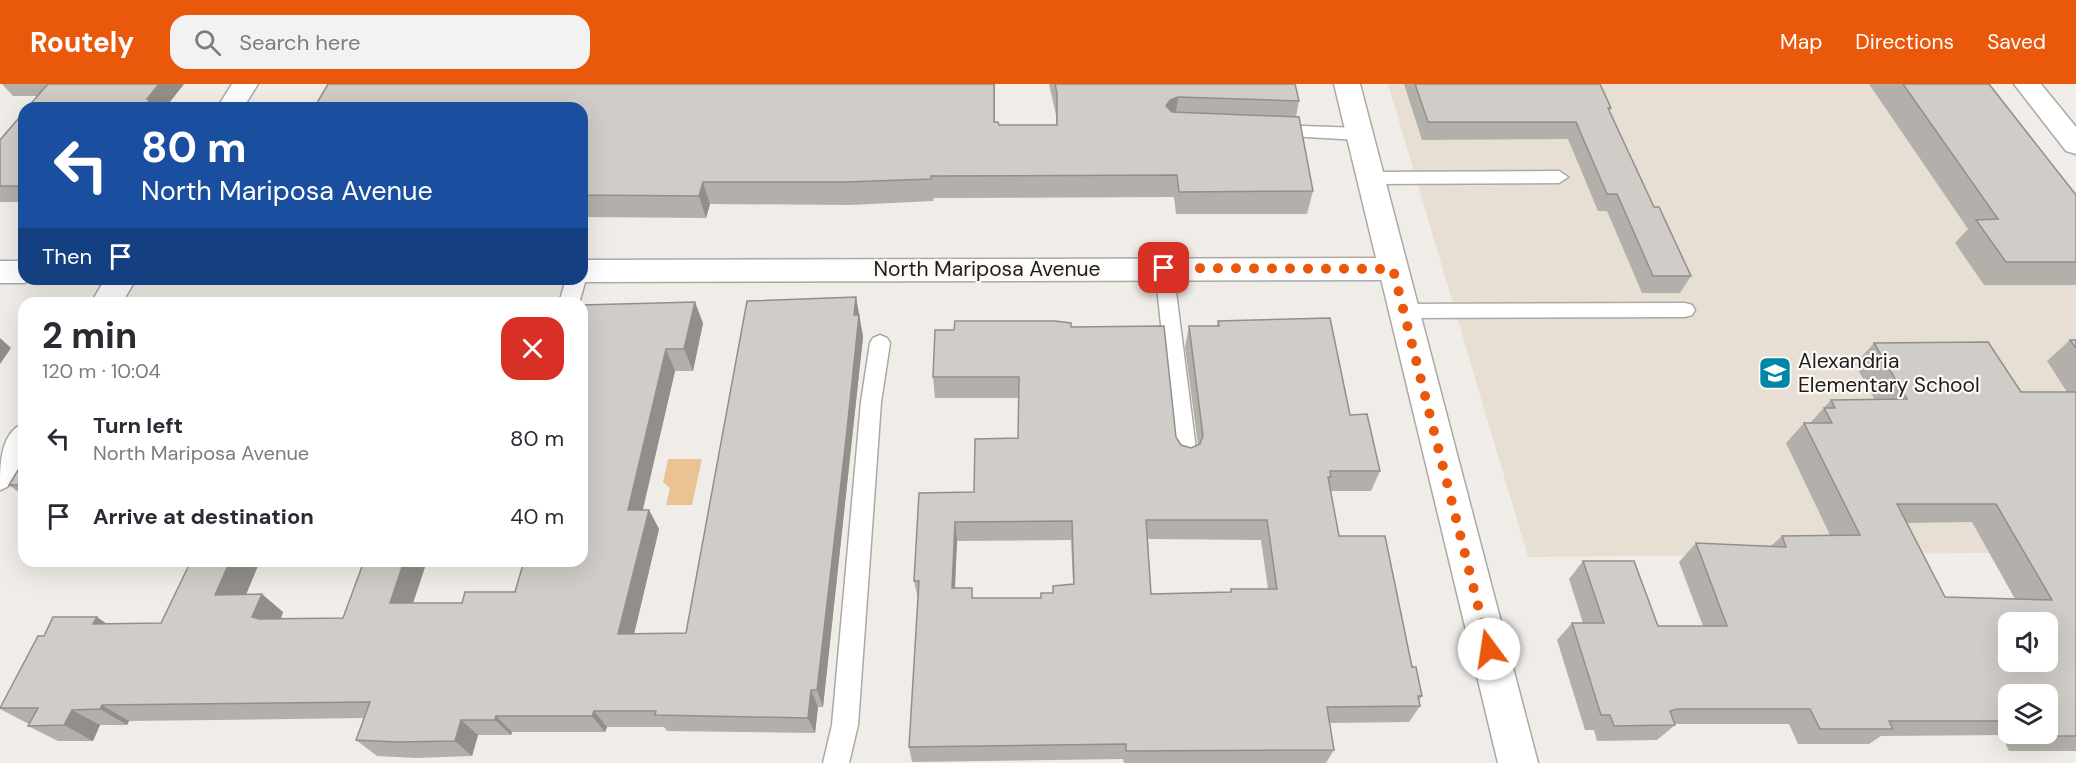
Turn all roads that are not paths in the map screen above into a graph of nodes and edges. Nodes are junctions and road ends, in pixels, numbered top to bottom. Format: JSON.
{"nodes":[{"id":1,"x":245,"y":84,"type":"edge"},
{"id":2,"x":1347,"y":84,"type":"edge"},
{"id":3,"x":2027,"y":84,"type":"edge"},
{"id":4,"x":234,"y":102,"type":"edge"},
{"id":5,"x":1253,"y":130,"type":"edge"},
{"id":6,"x":1360,"y":134,"type":"junction"},
{"id":7,"x":2076,"y":145,"type":"edge"},
{"id":8,"x":1559,"y":177,"type":"dead end"},
{"id":9,"x":1371,"y":178,"type":"junction"},
{"id":10,"x":1164,"y":268,"type":"junction"},
{"id":11,"x":1393,"y":269,"type":"junction"},
{"id":12,"x":588,"y":271,"type":"edge"},
{"id":13,"x":0,"y":272,"type":"edge"},
{"id":14,"x":18,"y":272,"type":"edge"},
{"id":15,"x":1685,"y":310,"type":"dead end"},
{"id":16,"x":1405,"y":311,"type":"junction"},
{"id":17,"x":880,"y":343,"type":"dead end"},
{"id":18,"x":18,"y":447,"type":"edge"},
{"id":19,"x":1186,"y":457,"type":"edge"},
{"id":20,"x":0,"y":476,"type":"edge"},
{"id":21,"x":836,"y":763,"type":"edge"},
{"id":22,"x":1518,"y":763,"type":"edge"}],
"edges":[{"from":1,"to":4,"type":"street"},
{"from":2,"to":6,"type":"street"},
{"from":3,"to":7,"type":"street"},
{"from":5,"to":6,"type":"lane"},
{"from":6,"to":9,"type":"street"},
{"from":8,"to":9,"type":"lane"},
{"from":9,"to":11,"type":"street"},
{"from":10,"to":11,"type":"street","name":"North Mariposa Avenue"},
{"from":10,"to":12,"type":"street","name":"North Mariposa Avenue"},
{"from":10,"to":19,"type":"lane"},
{"from":11,"to":16,"type":"street"},
{"from":13,"to":14,"type":"street"},
{"from":15,"to":16,"type":"lane"},
{"from":16,"to":22,"type":"street"},
{"from":17,"to":21,"type":"lane"},
{"from":18,"to":20,"type":"street"}]}
